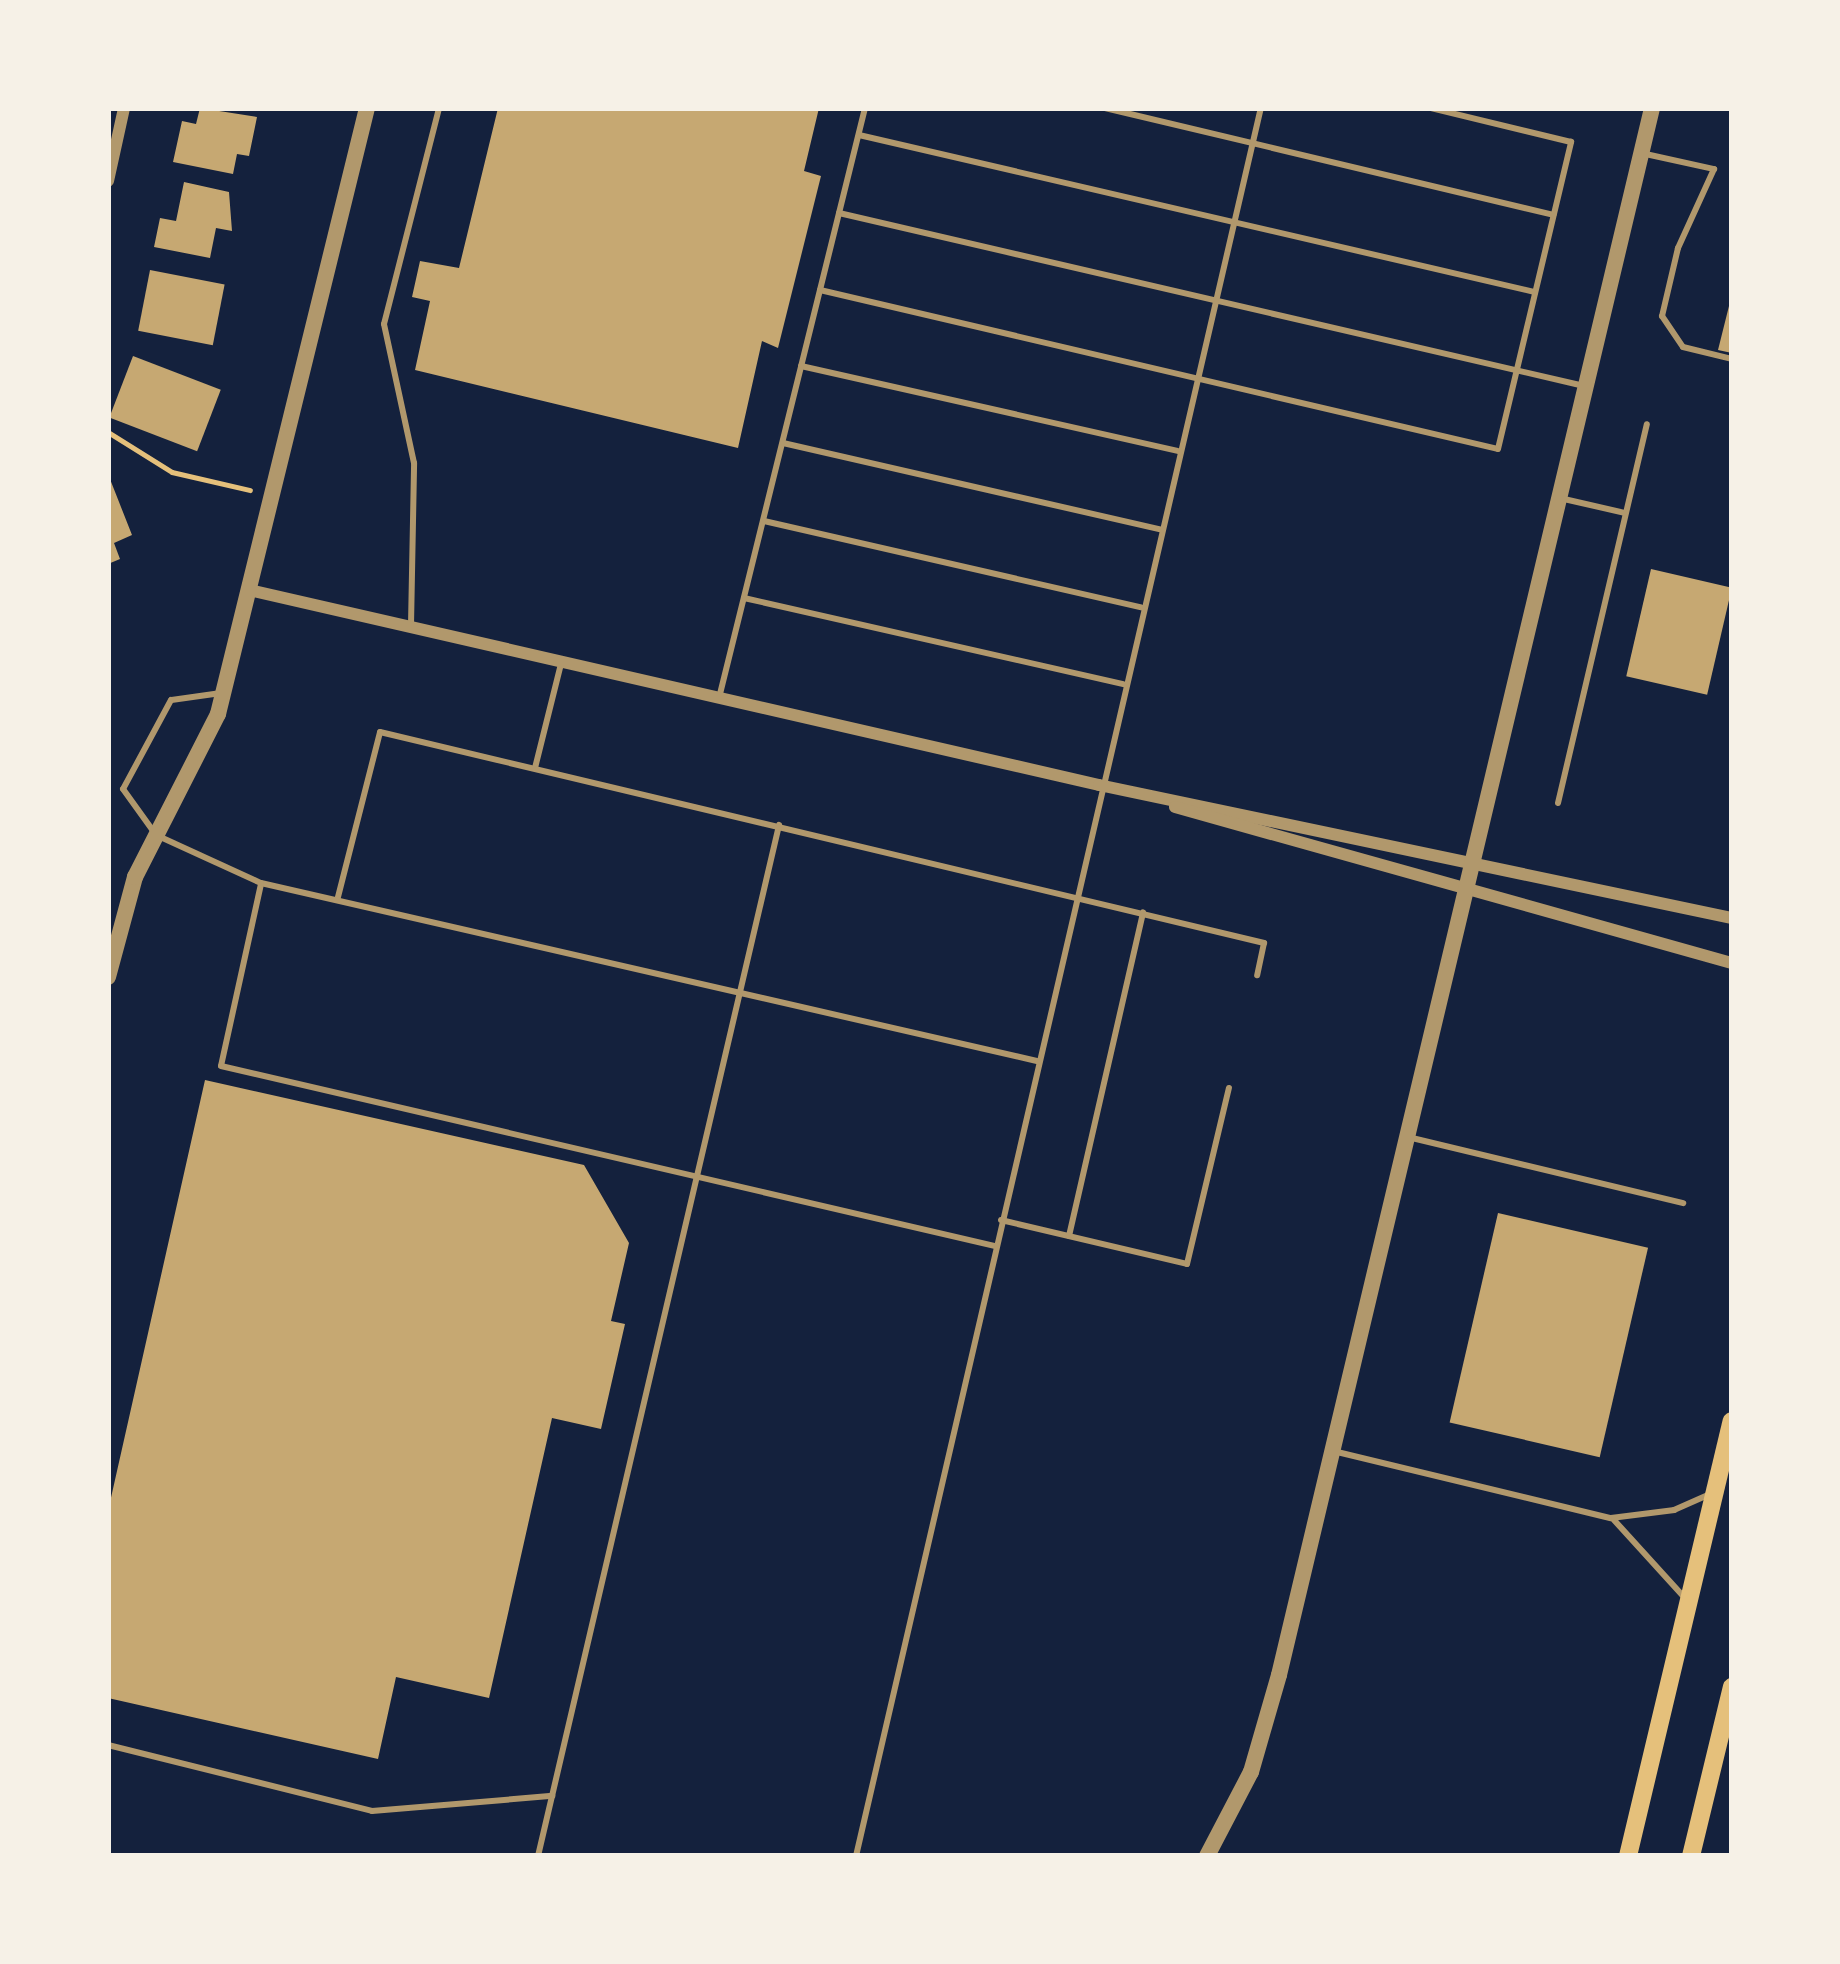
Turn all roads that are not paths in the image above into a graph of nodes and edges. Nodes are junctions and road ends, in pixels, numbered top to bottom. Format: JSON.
{"nodes":[{"id":1,"x":124,"y":108,"type":"edge"},
{"id":2,"x":367,"y":108,"type":"edge"},
{"id":3,"x":439,"y":108,"type":"edge"},
{"id":4,"x":865,"y":108,"type":"edge"},
{"id":5,"x":1105,"y":108,"type":"edge"},
{"id":6,"x":1261,"y":108,"type":"edge"},
{"id":7,"x":1430,"y":108,"type":"edge"},
{"id":8,"x":1652,"y":108,"type":"edge"},
{"id":9,"x":859,"y":135,"type":"junction"},
{"id":10,"x":1252,"y":141,"type":"junction"},
{"id":11,"x":1641,"y":152,"type":"junction"},
{"id":12,"x":108,"y":181,"type":"edge"},
{"id":13,"x":839,"y":213,"type":"junction"},
{"id":14,"x":1553,"y":215,"type":"junction"},
{"id":15,"x":1234,"y":221,"type":"junction"},
{"id":16,"x":820,"y":290,"type":"junction"},
{"id":17,"x":1535,"y":292,"type":"junction"},
{"id":18,"x":1215,"y":298,"type":"junction"},
{"id":19,"x":1732,"y":359,"type":"edge"},
{"id":20,"x":801,"y":366,"type":"junction"},
{"id":21,"x":1517,"y":370,"type":"junction"},
{"id":22,"x":1196,"y":376,"type":"junction"},
{"id":23,"x":1584,"y":386,"type":"junction"},
{"id":24,"x":1647,"y":424,"type":"dead end"},
{"id":25,"x":782,"y":443,"type":"junction"},
{"id":26,"x":1178,"y":451,"type":"junction"},
{"id":27,"x":1558,"y":497,"type":"junction"},
{"id":28,"x":1625,"y":513,"type":"junction"},
{"id":29,"x":763,"y":521,"type":"junction"},
{"id":30,"x":1160,"y":529,"type":"junction"},
{"id":31,"x":254,"y":592,"type":"junction"},
{"id":32,"x":744,"y":598,"type":"junction"},
{"id":33,"x":1141,"y":607,"type":"junction"},
{"id":34,"x":411,"y":628,"type":"junction"},
{"id":35,"x":561,"y":664,"type":"junction"},
{"id":36,"x":1123,"y":684,"type":"junction"},
{"id":37,"x":224,"y":693,"type":"junction"},
{"id":38,"x":718,"y":701,"type":"junction"},
{"id":39,"x":535,"y":768,"type":"junction"},
{"id":40,"x":1099,"y":785,"type":"junction"},
{"id":41,"x":1558,"y":803,"type":"dead end"},
{"id":42,"x":778,"y":825,"type":"junction"},
{"id":43,"x":156,"y":835,"type":"junction"},
{"id":44,"x":1473,"y":859,"type":"junction"},
{"id":45,"x":261,"y":883,"type":"junction"},
{"id":46,"x":1075,"y":893,"type":"junction"},
{"id":47,"x":1467,"y":893,"type":"junction"},
{"id":48,"x":338,"y":897,"type":"junction"},
{"id":49,"x":1143,"y":911,"type":"junction"},
{"id":50,"x":1732,"y":918,"type":"edge"},
{"id":51,"x":1732,"y":963,"type":"edge"},
{"id":52,"x":1257,"y":975,"type":"dead end"},
{"id":53,"x":108,"y":977,"type":"edge"},
{"id":54,"x":738,"y":991,"type":"junction"},
{"id":55,"x":1036,"y":1061,"type":"junction"},
{"id":56,"x":1229,"y":1088,"type":"dead end"},
{"id":57,"x":1406,"y":1136,"type":"junction"},
{"id":58,"x":697,"y":1178,"type":"junction"},
{"id":59,"x":1683,"y":1203,"type":"dead end"},
{"id":60,"x":1001,"y":1220,"type":"junction"},
{"id":61,"x":1069,"y":1236,"type":"junction"},
{"id":62,"x":995,"y":1246,"type":"junction"},
{"id":63,"x":1732,"y":1421,"type":"edge"},
{"id":64,"x":1330,"y":1450,"type":"junction"},
{"id":65,"x":1715,"y":1491,"type":"junction"},
{"id":66,"x":1611,"y":1517,"type":"junction"},
{"id":67,"x":1688,"y":1603,"type":"junction"},
{"id":68,"x":1732,"y":1687,"type":"edge"},
{"id":69,"x":108,"y":1745,"type":"edge"},
{"id":70,"x":552,"y":1796,"type":"junction"},
{"id":71,"x":538,"y":1856,"type":"edge"},
{"id":72,"x":856,"y":1856,"type":"edge"},
{"id":73,"x":1207,"y":1856,"type":"edge"},
{"id":74,"x":1628,"y":1856,"type":"edge"},
{"id":75,"x":1691,"y":1856,"type":"edge"}],
"edges":[{"from":1,"to":12,"type":"street"},
{"from":2,"to":31,"type":"street"},
{"from":3,"to":34,"type":"lane"},
{"from":4,"to":9,"type":"lane"},
{"from":5,"to":10,"type":"lane"},
{"from":6,"to":10,"type":"lane"},
{"from":7,"to":14,"type":"lane"},
{"from":8,"to":11,"type":"street"},
{"from":9,"to":13,"type":"lane"},
{"from":9,"to":15,"type":"lane"},
{"from":10,"to":14,"type":"lane"},
{"from":10,"to":15,"type":"lane"},
{"from":11,"to":19,"type":"lane"},
{"from":11,"to":23,"type":"street"},
{"from":13,"to":16,"type":"lane"},
{"from":13,"to":18,"type":"lane"},
{"from":14,"to":17,"type":"lane"},
{"from":15,"to":17,"type":"lane"},
{"from":15,"to":18,"type":"lane"},
{"from":16,"to":20,"type":"lane"},
{"from":16,"to":22,"type":"lane"},
{"from":17,"to":21,"type":"lane"},
{"from":18,"to":21,"type":"lane"},
{"from":18,"to":22,"type":"lane"},
{"from":20,"to":25,"type":"lane"},
{"from":20,"to":26,"type":"lane"},
{"from":21,"to":22,"type":"lane"},
{"from":21,"to":23,"type":"lane"},
{"from":22,"to":26,"type":"lane"},
{"from":23,"to":27,"type":"street"},
{"from":24,"to":28,"type":"lane"},
{"from":25,"to":29,"type":"lane"},
{"from":25,"to":30,"type":"lane"},
{"from":26,"to":30,"type":"lane"},
{"from":27,"to":28,"type":"lane"},
{"from":27,"to":44,"type":"street"},
{"from":28,"to":41,"type":"lane"},
{"from":29,"to":32,"type":"lane"},
{"from":29,"to":33,"type":"lane"},
{"from":30,"to":33,"type":"lane"},
{"from":31,"to":34,"type":"street"},
{"from":31,"to":37,"type":"street"},
{"from":32,"to":36,"type":"lane"},
{"from":32,"to":38,"type":"lane"},
{"from":33,"to":36,"type":"lane"},
{"from":34,"to":35,"type":"street"},
{"from":35,"to":38,"type":"street"},
{"from":35,"to":39,"type":"lane"},
{"from":36,"to":40,"type":"lane"},
{"from":37,"to":43,"type":"street"},
{"from":37,"to":43,"type":"lane"},
{"from":38,"to":40,"type":"street"},
{"from":39,"to":42,"type":"lane"},
{"from":39,"to":48,"type":"lane"},
{"from":40,"to":44,"type":"street"},
{"from":40,"to":46,"type":"lane"},
{"from":40,"to":47,"type":"street"},
{"from":42,"to":46,"type":"lane"},
{"from":42,"to":54,"type":"lane"},
{"from":43,"to":45,"type":"lane"},
{"from":43,"to":53,"type":"street"},
{"from":44,"to":47,"type":"street"},
{"from":44,"to":50,"type":"street"},
{"from":45,"to":48,"type":"lane"},
{"from":45,"to":58,"type":"lane"},
{"from":46,"to":49,"type":"lane"},
{"from":46,"to":55,"type":"lane"},
{"from":47,"to":51,"type":"street"},
{"from":47,"to":57,"type":"street"},
{"from":48,"to":54,"type":"lane"},
{"from":49,"to":52,"type":"lane"},
{"from":49,"to":61,"type":"lane"},
{"from":54,"to":55,"type":"lane"},
{"from":54,"to":58,"type":"lane"},
{"from":55,"to":60,"type":"lane"},
{"from":56,"to":61,"type":"lane"},
{"from":57,"to":59,"type":"lane"},
{"from":57,"to":64,"type":"street"},
{"from":58,"to":62,"type":"lane"},
{"from":58,"to":70,"type":"lane"},
{"from":60,"to":61,"type":"lane"},
{"from":60,"to":62,"type":"lane"},
{"from":62,"to":72,"type":"lane"},
{"from":63,"to":65,"type":"main road"},
{"from":64,"to":66,"type":"lane"},
{"from":64,"to":73,"type":"street"},
{"from":65,"to":66,"type":"lane"},
{"from":65,"to":67,"type":"main road"},
{"from":66,"to":67,"type":"lane"},
{"from":67,"to":74,"type":"main road"},
{"from":68,"to":75,"type":"main road"},
{"from":69,"to":70,"type":"lane"},
{"from":70,"to":71,"type":"lane"}]}
